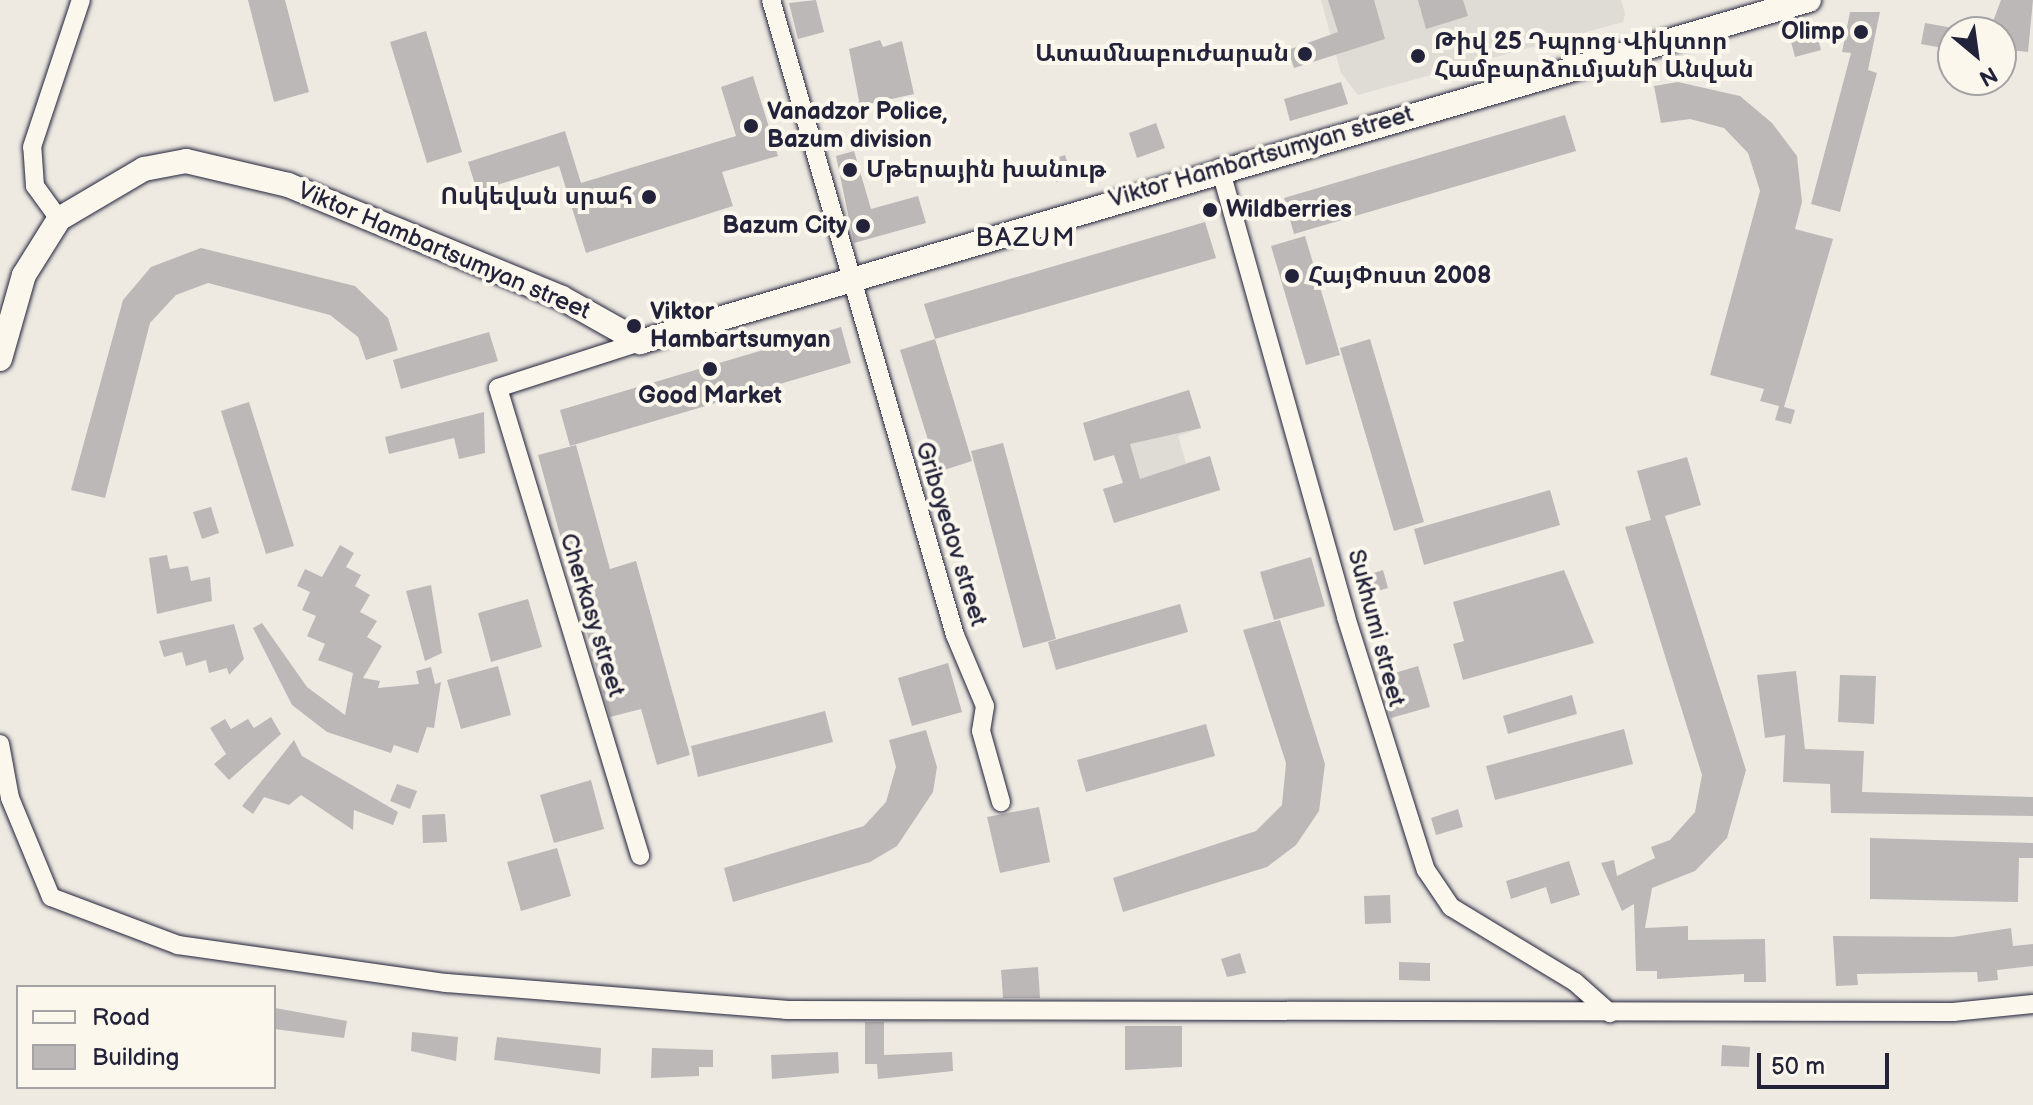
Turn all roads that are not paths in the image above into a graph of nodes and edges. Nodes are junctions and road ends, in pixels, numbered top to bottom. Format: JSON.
{"nodes":[{"id":1,"x":81,"y":0,"type":"edge"},
{"id":2,"x":771,"y":0,"type":"edge"},
{"id":3,"x":1809,"y":0,"type":"edge"},
{"id":4,"x":1220,"y":168,"type":"junction"},
{"id":5,"x":59,"y":219,"type":"junction"},
{"id":6,"x":847,"y":278,"type":"junction"},
{"id":7,"x":640,"y":342,"type":"junction"},
{"id":8,"x":0,"y":359,"type":"edge"},
{"id":9,"x":0,"y":744,"type":"edge"},
{"id":10,"x":1001,"y":802,"type":"dead end"},
{"id":11,"x":640,"y":856,"type":"dead end"},
{"id":12,"x":2033,"y":1004,"type":"edge"},
{"id":13,"x":1610,"y":1013,"type":"junction"}],
"edges":[{"from":1,"to":5,"type":"street"},
{"from":2,"to":6,"type":"street","name":"Griboyedov street"},
{"from":3,"to":4,"type":"street","name":"Viktor Hambartsumyan street"},
{"from":4,"to":6,"type":"street","name":"Viktor Hambartsumyan street"},
{"from":4,"to":13,"type":"street","name":"Sukhumi street"},
{"from":5,"to":7,"type":"street","name":"Viktor Hambartsumyan street"},
{"from":5,"to":8,"type":"street","name":"Viktor Hambartsumyan street"},
{"from":6,"to":7,"type":"street","name":"Viktor Hambartsumyan street"},
{"from":6,"to":10,"type":"street","name":"Griboyedov street"},
{"from":7,"to":11,"type":"street","name":"Cherkasy street"},
{"from":9,"to":13,"type":"street"},
{"from":12,"to":13,"type":"street"}]}
